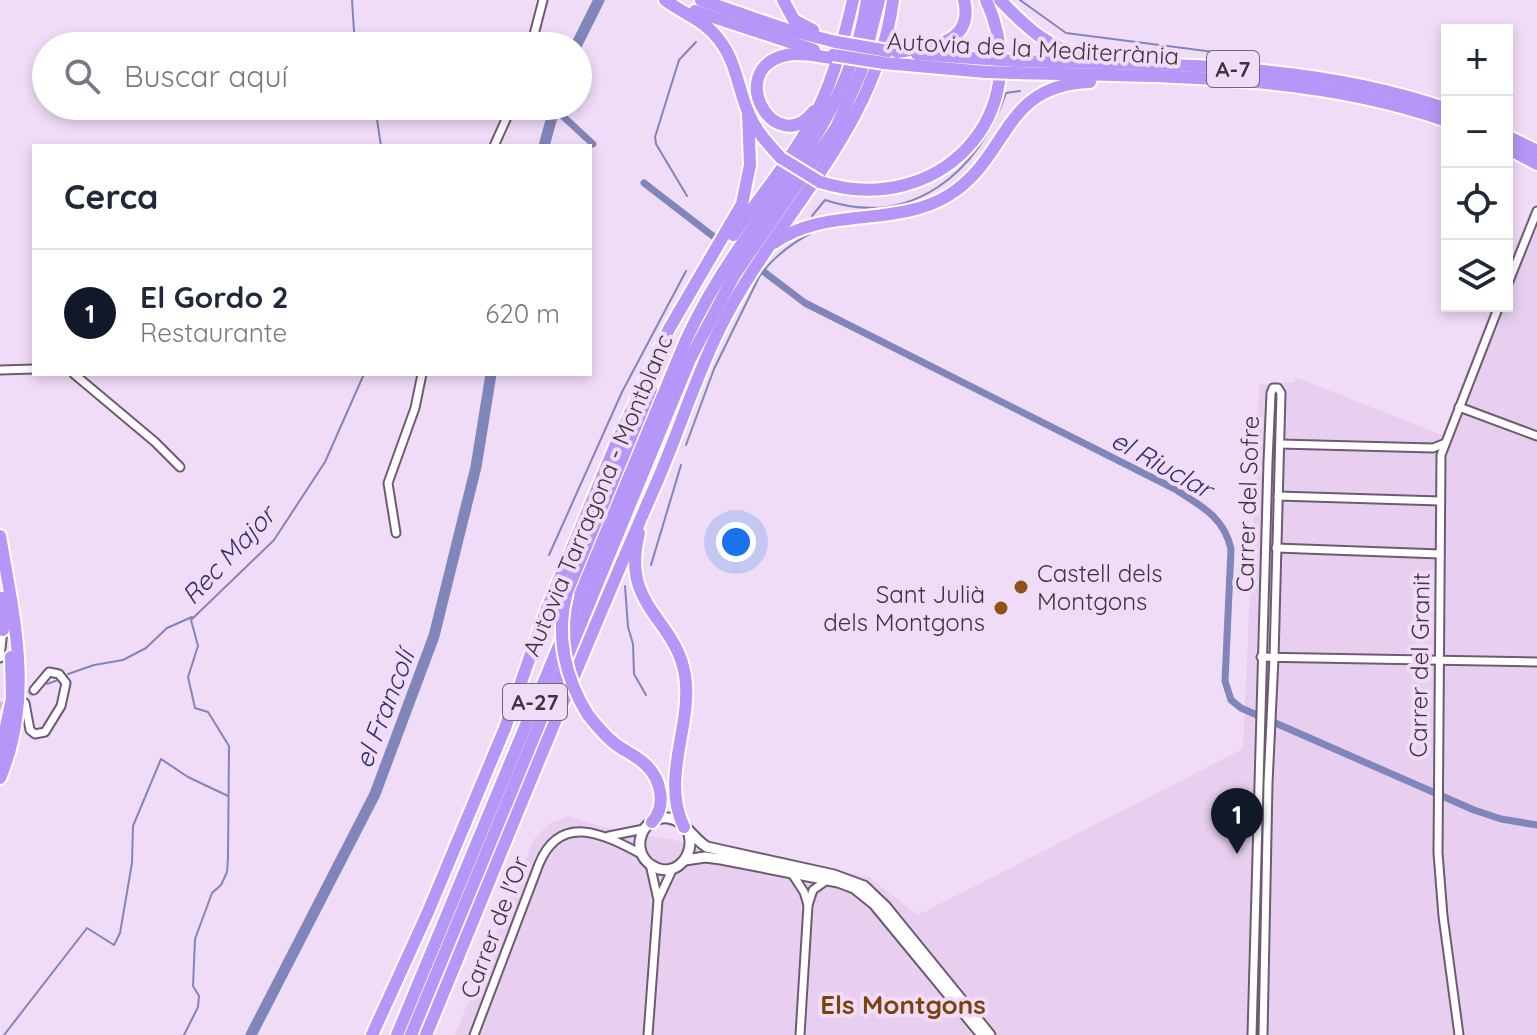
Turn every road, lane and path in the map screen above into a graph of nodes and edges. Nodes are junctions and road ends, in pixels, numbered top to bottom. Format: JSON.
{"nodes":[{"id":1,"x":543,"y":0,"type":"edge"},
{"id":2,"x":667,"y":0,"type":"edge"},
{"id":3,"x":701,"y":0,"type":"edge"},
{"id":4,"x":783,"y":0,"type":"edge"},
{"id":5,"x":852,"y":0,"type":"edge"},
{"id":6,"x":867,"y":0,"type":"edge"},
{"id":7,"x":879,"y":0,"type":"edge"},
{"id":8,"x":895,"y":0,"type":"edge"},
{"id":9,"x":964,"y":0,"type":"edge"},
{"id":10,"x":986,"y":0,"type":"edge"},
{"id":11,"x":1000,"y":0,"type":"edge"},
{"id":12,"x":682,"y":8,"type":"junction"},
{"id":13,"x":535,"y":32,"type":"edge"},
{"id":14,"x":856,"y":41,"type":"junction"},
{"id":15,"x":836,"y":50,"type":"junction"},
{"id":16,"x":890,"y":56,"type":"junction"},
{"id":17,"x":1119,"y":64,"type":"junction"},
{"id":18,"x":1015,"y":67,"type":"junction"},
{"id":19,"x":1128,"y":76,"type":"junction"},
{"id":20,"x":820,"y":101,"type":"junction"},
{"id":21,"x":1441,"y":107,"type":"edge"},
{"id":22,"x":748,"y":112,"type":"junction"},
{"id":23,"x":1441,"y":119,"type":"edge"},
{"id":24,"x":506,"y":120,"type":"edge"},
{"id":25,"x":1513,"y":139,"type":"edge"},
{"id":26,"x":495,"y":144,"type":"edge"},
{"id":27,"x":1513,"y":151,"type":"edge"},
{"id":28,"x":1537,"y":151,"type":"edge"},
{"id":29,"x":1537,"y":164,"type":"edge"},
{"id":30,"x":1537,"y":211,"type":"edge"},
{"id":31,"x":768,"y":247,"type":"junction"},
{"id":32,"x":1513,"y":271,"type":"edge"},
{"id":33,"x":1497,"y":312,"type":"edge"},
{"id":34,"x":673,"y":334,"type":"junction"},
{"id":35,"x":652,"y":367,"type":"junction"},
{"id":36,"x":32,"y":369,"type":"edge"},
{"id":37,"x":0,"y":370,"type":"edge"},
{"id":38,"x":76,"y":376,"type":"edge"},
{"id":39,"x":422,"y":376,"type":"edge"},
{"id":40,"x":1459,"y":407,"type":"junction"},
{"id":41,"x":1537,"y":436,"type":"edge"},
{"id":42,"x":1280,"y":444,"type":"junction"},
{"id":43,"x":1443,"y":444,"type":"junction"},
{"id":44,"x":180,"y":467,"type":"dead end"},
{"id":45,"x":655,"y":486,"type":"junction"},
{"id":46,"x":634,"y":496,"type":"junction"},
{"id":47,"x":1278,"y":496,"type":"junction"},
{"id":48,"x":1440,"y":501,"type":"junction"},
{"id":49,"x":396,"y":533,"type":"dead end"},
{"id":50,"x":0,"y":536,"type":"edge"},
{"id":51,"x":1276,"y":548,"type":"junction"},
{"id":52,"x":1440,"y":554,"type":"junction"},
{"id":53,"x":1,"y":592,"type":"edge"},
{"id":54,"x":604,"y":600,"type":"junction"},
{"id":55,"x":1,"y":633,"type":"edge"},
{"id":56,"x":1,"y":646,"type":"edge"},
{"id":57,"x":1261,"y":657,"type":"junction"},
{"id":58,"x":0,"y":658,"type":"edge"},
{"id":59,"x":1274,"y":658,"type":"junction"},
{"id":60,"x":1438,"y":661,"type":"junction"},
{"id":61,"x":1537,"y":662,"type":"edge"},
{"id":62,"x":529,"y":664,"type":"junction"},
{"id":63,"x":20,"y":665,"type":"junction"},
{"id":64,"x":34,"y":690,"type":"tunnel mouth"},
{"id":65,"x":25,"y":703,"type":"joint"},
{"id":66,"x":0,"y":755,"type":"edge"},
{"id":67,"x":507,"y":767,"type":"junction"},
{"id":68,"x":0,"y":778,"type":"edge"},
{"id":69,"x":648,"y":826,"type":"junction"},
{"id":70,"x":686,"y":829,"type":"junction"},
{"id":71,"x":603,"y":837,"type":"junction"},
{"id":72,"x":507,"y":838,"type":"junction"},
{"id":73,"x":641,"y":854,"type":"junction"},
{"id":74,"x":685,"y":860,"type":"junction"},
{"id":75,"x":650,"y":864,"type":"junction"},
{"id":76,"x":673,"y":868,"type":"junction"},
{"id":77,"x":791,"y":872,"type":"junction"},
{"id":78,"x":827,"y":880,"type":"junction"},
{"id":79,"x":658,"y":900,"type":"junction"},
{"id":80,"x":808,"y":905,"type":"junction"},
{"id":81,"x":435,"y":976,"type":"junction"},
{"id":82,"x":372,"y":1035,"type":"edge"},
{"id":83,"x":397,"y":1035,"type":"edge"},
{"id":84,"x":411,"y":1035,"type":"edge"},
{"id":85,"x":426,"y":1035,"type":"edge"},
{"id":86,"x":474,"y":1035,"type":"edge"},
{"id":87,"x":648,"y":1035,"type":"edge"},
{"id":88,"x":800,"y":1035,"type":"edge"},
{"id":89,"x":982,"y":1035,"type":"edge"},
{"id":90,"x":990,"y":1035,"type":"edge"},
{"id":91,"x":1252,"y":1035,"type":"edge"},
{"id":92,"x":1263,"y":1035,"type":"edge"},
{"id":93,"x":1459,"y":1035,"type":"edge"}],
"edges":[{"from":1,"to":13,"type":"street"},
{"from":2,"to":12,"type":"highway","name":"Autovia de la Mediterrània","number":"A-7"},
{"from":3,"to":15,"type":"highway","name":"Autovia de la Mediterrània","number":"A-7"},
{"from":4,"to":15,"type":"highway"},
{"from":5,"to":20,"type":"highway"},
{"from":6,"to":14,"type":"highway","number":"A-27"},
{"from":7,"to":46,"type":"highway","name":"Autovia Tarragona - Montblanc","number":"A-27"},
{"from":8,"to":31,"type":"highway"},
{"from":9,"to":16,"type":"highway"},
{"from":10,"to":22,"type":"highway","bridge":true},
{"from":11,"to":17,"type":"highway"},
{"from":12,"to":15,"type":"highway","name":"Autovia de la Mediterrània","number":"A-7"},
{"from":12,"to":22,"type":"highway"},
{"from":14,"to":15,"type":"highway","name":"Autovia de la Mediterrània","bridge":true},
{"from":14,"to":16,"type":"highway","name":"Autovia de la Mediterrània","number":"A-7","bridge":true},
{"from":14,"to":67,"type":"highway","name":"Autovia Tarragona - Montblanc","number":"A-27"},
{"from":15,"to":16,"type":"highway","name":"Autovia de la Mediterrània","number":"A-7","bridge":true},
{"from":15,"to":20,"type":"highway"},
{"from":16,"to":18,"type":"highway","name":"Autovia de la Mediterrània","number":"A-7","bridge":true},
{"from":17,"to":18,"type":"highway","name":"Autovia de la Mediterrània","number":"A-7"},
{"from":17,"to":21,"type":"highway","name":"Autovia de la Mediterrània","number":"A-7"},
{"from":18,"to":19,"type":"highway","name":"Autovia de la Mediterrània","number":"A-7"},
{"from":19,"to":23,"type":"highway","name":"Autovia de la Mediterrània","number":"A-7"},
{"from":19,"to":31,"type":"highway"},
{"from":20,"to":34,"type":"highway"},
{"from":22,"to":35,"type":"highway"},
{"from":24,"to":26,"type":"street"},
{"from":25,"to":28,"type":"highway"},
{"from":27,"to":29,"type":"highway"},
{"from":30,"to":32,"type":"street"},
{"from":31,"to":45,"type":"highway"},
{"from":33,"to":40,"type":"street","name":"Carrer del Granit"},
{"from":34,"to":35,"type":"highway"},
{"from":34,"to":69,"type":"highway","bridge":true},
{"from":35,"to":62,"type":"highway"},
{"from":36,"to":37,"type":"street"},
{"from":38,"to":44,"type":"street"},
{"from":39,"to":49,"type":"street"},
{"from":40,"to":41,"type":"street"},
{"from":40,"to":43,"type":"street","name":"Carrer del Granit"},
{"from":42,"to":43,"type":"street"},
{"from":42,"to":47,"type":"street","name":"Carrer del Sofre"},
{"from":42,"to":57,"type":"street","name":"Carrer del Sofre"},
{"from":43,"to":48,"type":"street","name":"Carrer del Granit"},
{"from":45,"to":54,"type":"highway"},
{"from":45,"to":70,"type":"highway"},
{"from":46,"to":54,"type":"highway"},
{"from":46,"to":81,"type":"highway","name":"Autovia Tarragona - Montblanc","number":"A-27"},
{"from":47,"to":48,"type":"street"},
{"from":47,"to":51,"type":"street","name":"Carrer del Sofre"},
{"from":48,"to":52,"type":"street","name":"Carrer del Granit"},
{"from":50,"to":63,"type":"highway"},
{"from":51,"to":52,"type":"street"},
{"from":51,"to":59,"type":"street","name":"Carrer del Sofre"},
{"from":52,"to":60,"type":"street","name":"Carrer del Granit"},
{"from":53,"to":55,"type":"highway"},
{"from":53,"to":66,"type":"highway"},
{"from":54,"to":72,"type":"highway"},
{"from":55,"to":56,"type":"street"},
{"from":56,"to":58,"type":"street"},
{"from":57,"to":59,"type":"street"},
{"from":57,"to":91,"type":"street","name":"Carrer del Sofre"},
{"from":59,"to":60,"type":"street"},
{"from":59,"to":92,"type":"street","name":"Carrer del Sofre"},
{"from":60,"to":61,"type":"street"},
{"from":60,"to":93,"type":"street","name":"Carrer del Granit"},
{"from":62,"to":67,"type":"highway"},
{"from":62,"to":82,"type":"highway"},
{"from":63,"to":65,"type":"highway"},
{"from":63,"to":68,"type":"highway"},
{"from":64,"to":65,"type":"street"},
{"from":67,"to":83,"type":"highway","name":"Autovia Tarragona - Montblanc","number":"A-27"},
{"from":69,"to":70,"type":"main road"},
{"from":69,"to":71,"type":"street","name":"Carrer de l'Or"},
{"from":69,"to":73,"type":"main road"},
{"from":70,"to":74,"type":"main road"},
{"from":70,"to":90,"type":"main road"},
{"from":71,"to":73,"type":"street","name":"Carrer de l'Or"},
{"from":71,"to":86,"type":"street","name":"Carrer de l'Or"},
{"from":72,"to":81,"type":"highway"},
{"from":72,"to":85,"type":"highway"},
{"from":73,"to":75,"type":"main road"},
{"from":74,"to":76,"type":"main road"},
{"from":74,"to":77,"type":"main road"},
{"from":75,"to":76,"type":"main road"},
{"from":75,"to":79,"type":"street"},
{"from":76,"to":79,"type":"street"},
{"from":77,"to":78,"type":"main road"},
{"from":77,"to":80,"type":"street"},
{"from":78,"to":80,"type":"street"},
{"from":78,"to":89,"type":"main road"},
{"from":79,"to":87,"type":"street"},
{"from":80,"to":88,"type":"street"},
{"from":81,"to":84,"type":"highway","name":"Autovia Tarragona - Montblanc","number":"A-27"}]}
